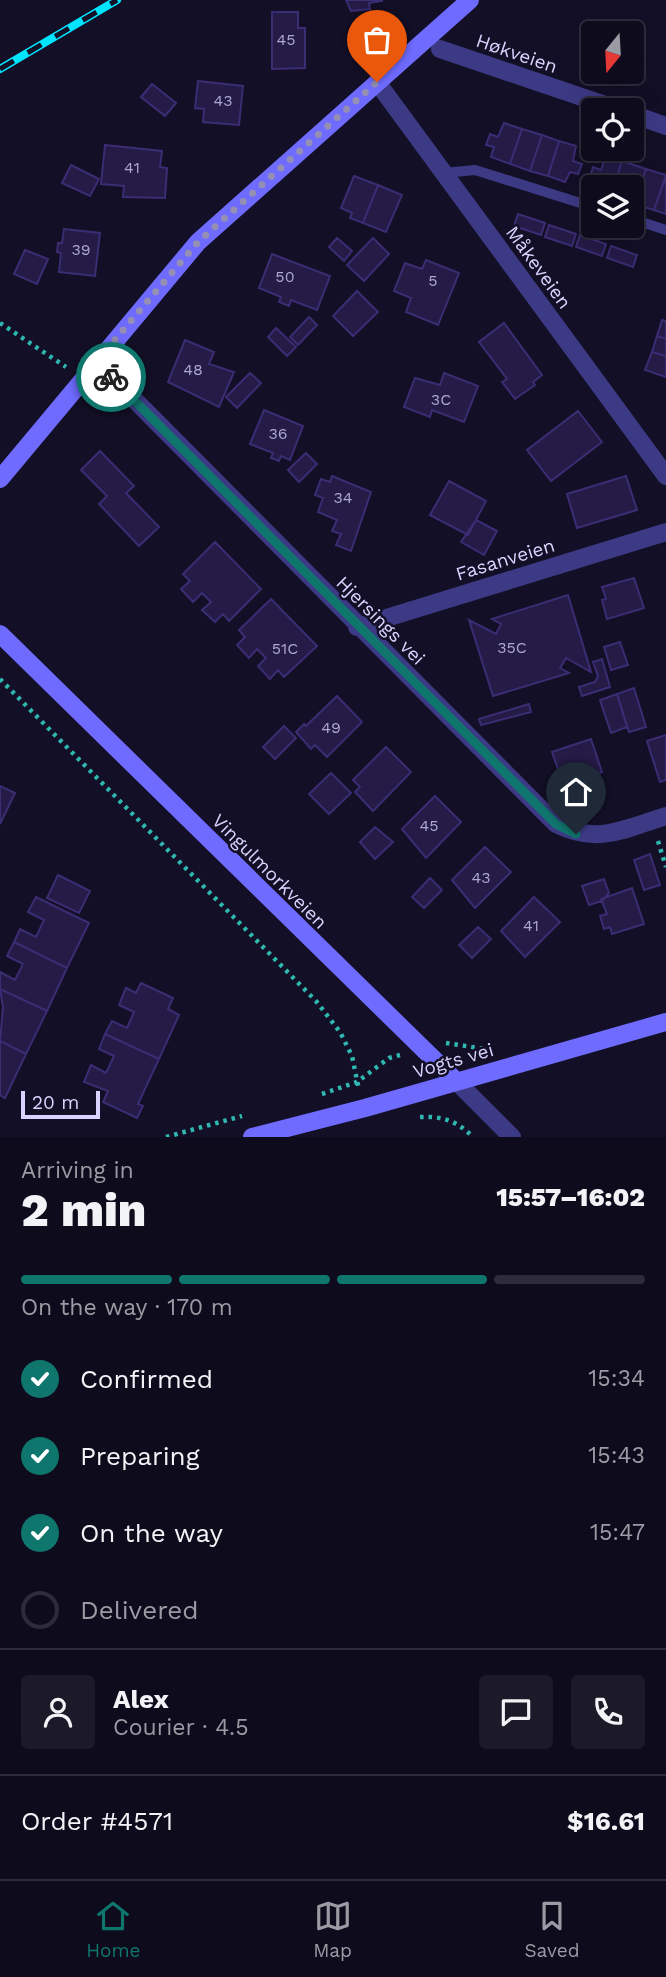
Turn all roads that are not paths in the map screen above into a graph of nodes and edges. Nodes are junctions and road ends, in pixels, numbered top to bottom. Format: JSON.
{"nodes":[{"id":1,"x":470,"y":0,"type":"edge"},
{"id":2,"x":440,"y":49,"type":"dead end"},
{"id":3,"x":377,"y":82,"type":"junction"},
{"id":4,"x":585,"y":98,"type":"edge"},
{"id":5,"x":644,"y":118,"type":"edge"},
{"id":6,"x":666,"y":126,"type":"edge"},
{"id":7,"x":444,"y":173,"type":"junction"},
{"id":8,"x":581,"y":203,"type":"edge"},
{"id":9,"x":644,"y":223,"type":"edge"},
{"id":10,"x":666,"y":230,"type":"edge"},
{"id":11,"x":96,"y":362,"type":"junction"},
{"id":12,"x":666,"y":476,"type":"edge"},
{"id":13,"x":0,"y":479,"type":"edge"},
{"id":14,"x":666,"y":532,"type":"edge"},
{"id":15,"x":357,"y":627,"type":"junction"},
{"id":16,"x":0,"y":634,"type":"edge"},
{"id":17,"x":666,"y":816,"type":"edge"},
{"id":18,"x":666,"y":1022,"type":"edge"},
{"id":19,"x":456,"y":1081,"type":"junction"},
{"id":20,"x":251,"y":1137,"type":"edge"},
{"id":21,"x":512,"y":1137,"type":"edge"}],
"edges":[{"from":1,"to":3,"type":"street"},
{"from":2,"to":4,"type":"street","name":"Høkveien"},
{"from":3,"to":7,"type":"street","name":"Måkeveien"},
{"from":3,"to":11,"type":"street"},
{"from":5,"to":6,"type":"street"},
{"from":7,"to":8,"type":"lane"},
{"from":7,"to":12,"type":"street","name":"Måkeveien"},
{"from":9,"to":10,"type":"lane"},
{"from":11,"to":13,"type":"street"},
{"from":11,"to":15,"type":"street","name":"Hjersings vei"},
{"from":14,"to":15,"type":"street","name":"Fasanveien"},
{"from":15,"to":17,"type":"street","name":"Hjersings vei"},
{"from":16,"to":19,"type":"street","name":"Vingulmorkveien"},
{"from":18,"to":19,"type":"street","name":"Vogts vei"},
{"from":19,"to":20,"type":"street","name":"Vogts vei"},
{"from":19,"to":21,"type":"street","name":"Vingulmorkveien"}]}
